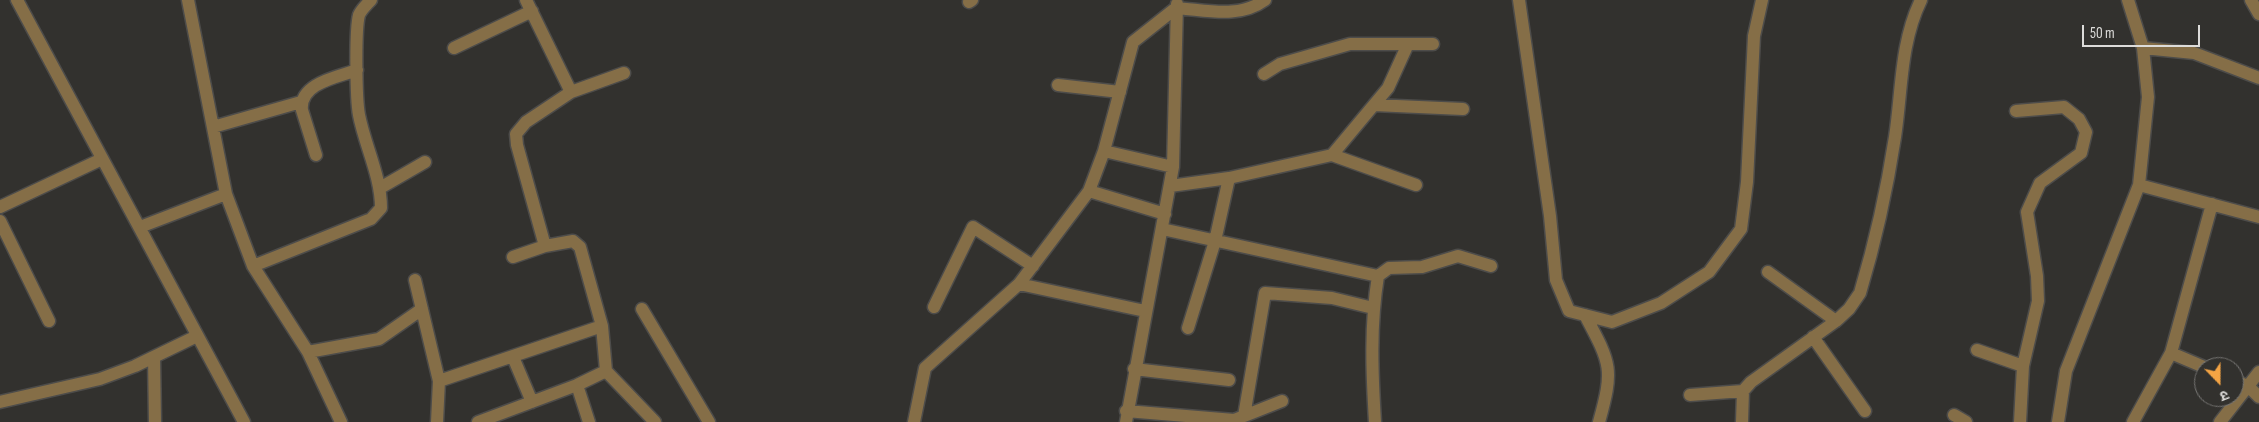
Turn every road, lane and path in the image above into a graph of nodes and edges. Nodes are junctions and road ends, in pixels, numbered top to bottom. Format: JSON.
{"nodes":[{"id":1,"x":17,"y":0,"type":"edge"},
{"id":2,"x":188,"y":0,"type":"edge"},
{"id":3,"x":371,"y":0,"type":"edge"},
{"id":4,"x":1193,"y":0,"type":"edge"},
{"id":5,"x":1264,"y":0,"type":"edge"},
{"id":6,"x":1519,"y":0,"type":"edge"},
{"id":7,"x":1762,"y":0,"type":"edge"},
{"id":8,"x":1921,"y":0,"type":"edge"},
{"id":9,"x":2128,"y":0,"type":"edge"},
{"id":10,"x":2251,"y":0,"type":"edge"},
{"id":11,"x":1177,"y":4,"type":"edge"},
{"id":12,"x":529,"y":5,"type":"edge"},
{"id":13,"x":1207,"y":10,"type":"junction"},
{"id":14,"x":2259,"y":14,"type":"edge"},
{"id":15,"x":1408,"y":44,"type":"junction"},
{"id":16,"x":1433,"y":44,"type":"dead end"},
{"id":17,"x":454,"y":48,"type":"dead end"},
{"id":18,"x":2143,"y":48,"type":"junction"},
{"id":19,"x":357,"y":70,"type":"junction"},
{"id":20,"x":624,"y":73,"type":"dead end"},
{"id":21,"x":1264,"y":74,"type":"dead end"},
{"id":22,"x":2259,"y":78,"type":"edge"},
{"id":23,"x":1058,"y":85,"type":"dead end"},
{"id":24,"x":572,"y":92,"type":"junction"},
{"id":25,"x":1120,"y":92,"type":"junction"},
{"id":26,"x":301,"y":102,"type":"junction"},
{"id":27,"x":1374,"y":104,"type":"junction"},
{"id":28,"x":1463,"y":109,"type":"dead end"},
{"id":29,"x":2016,"y":111,"type":"dead end"},
{"id":30,"x":213,"y":127,"type":"junction"},
{"id":31,"x":1104,"y":151,"type":"junction"},
{"id":32,"x":316,"y":155,"type":"dead end"},
{"id":33,"x":1332,"y":155,"type":"junction"},
{"id":34,"x":102,"y":159,"type":"junction"},
{"id":35,"x":425,"y":162,"type":"dead end"},
{"id":36,"x":1173,"y":167,"type":"junction"},
{"id":37,"x":1229,"y":178,"type":"junction"},
{"id":38,"x":1416,"y":185,"type":"dead end"},
{"id":39,"x":2139,"y":185,"type":"junction"},
{"id":40,"x":1170,"y":186,"type":"junction"},
{"id":41,"x":380,"y":188,"type":"junction"},
{"id":42,"x":1089,"y":192,"type":"junction"},
{"id":43,"x":226,"y":194,"type":"junction"},
{"id":44,"x":2212,"y":204,"type":"junction"},
{"id":45,"x":0,"y":207,"type":"edge"},
{"id":46,"x":1165,"y":214,"type":"junction"},
{"id":47,"x":2259,"y":217,"type":"edge"},
{"id":48,"x":0,"y":221,"type":"edge"},
{"id":49,"x":140,"y":227,"type":"junction"},
{"id":50,"x":1162,"y":229,"type":"junction"},
{"id":51,"x":1215,"y":241,"type":"junction"},
{"id":52,"x":545,"y":246,"type":"junction"},
{"id":53,"x":512,"y":257,"type":"dead end"},
{"id":54,"x":253,"y":266,"type":"junction"},
{"id":55,"x":1033,"y":266,"type":"junction"},
{"id":56,"x":1490,"y":266,"type":"dead end"},
{"id":57,"x":1768,"y":272,"type":"dead end"},
{"id":58,"x":1378,"y":276,"type":"junction"},
{"id":59,"x":415,"y":280,"type":"dead end"},
{"id":60,"x":1019,"y":284,"type":"junction"},
{"id":61,"x":934,"y":307,"type":"dead end"},
{"id":62,"x":1373,"y":308,"type":"junction"},
{"id":63,"x":422,"y":309,"type":"junction"},
{"id":64,"x":642,"y":309,"type":"dead end"},
{"id":65,"x":1145,"y":311,"type":"junction"},
{"id":66,"x":1585,"y":315,"type":"junction"},
{"id":67,"x":50,"y":321,"type":"dead end"},
{"id":68,"x":1836,"y":321,"type":"junction"},
{"id":69,"x":602,"y":326,"type":"junction"},
{"id":70,"x":1188,"y":328,"type":"dead end"},
{"id":71,"x":197,"y":336,"type":"junction"},
{"id":72,"x":1813,"y":337,"type":"junction"},
{"id":73,"x":1977,"y":350,"type":"dead end"},
{"id":74,"x":308,"y":352,"type":"junction"},
{"id":75,"x":2171,"y":352,"type":"junction"},
{"id":76,"x":154,"y":357,"type":"junction"},
{"id":77,"x":513,"y":357,"type":"junction"},
{"id":78,"x":2194,"y":362,"type":"edge"},
{"id":79,"x":2023,"y":366,"type":"junction"},
{"id":80,"x":1134,"y":369,"type":"junction"},
{"id":81,"x":606,"y":370,"type":"junction"},
{"id":82,"x":2259,"y":372,"type":"edge"},
{"id":83,"x":1229,"y":380,"type":"dead end"},
{"id":84,"x":439,"y":381,"type":"junction"},
{"id":85,"x":2244,"y":384,"type":"edge"},
{"id":86,"x":577,"y":385,"type":"junction"},
{"id":87,"x":2249,"y":386,"type":"junction"},
{"id":88,"x":1743,"y":391,"type":"junction"},
{"id":89,"x":1690,"y":395,"type":"dead end"},
{"id":90,"x":2259,"y":397,"type":"edge"},
{"id":91,"x":1282,"y":401,"type":"dead end"},
{"id":92,"x":0,"y":402,"type":"edge"},
{"id":93,"x":532,"y":402,"type":"junction"},
{"id":94,"x":1865,"y":411,"type":"dead end"},
{"id":95,"x":1954,"y":415,"type":"dead end"},
{"id":96,"x":1244,"y":416,"type":"junction"},
{"id":97,"x":1126,"y":417,"type":"edge"},
{"id":98,"x":155,"y":422,"type":"edge"},
{"id":99,"x":244,"y":422,"type":"edge"},
{"id":100,"x":341,"y":422,"type":"edge"},
{"id":101,"x":437,"y":422,"type":"edge"},
{"id":102,"x":478,"y":422,"type":"edge"},
{"id":103,"x":589,"y":422,"type":"edge"},
{"id":104,"x":655,"y":422,"type":"edge"},
{"id":105,"x":709,"y":422,"type":"edge"},
{"id":106,"x":914,"y":422,"type":"edge"},
{"id":107,"x":1374,"y":422,"type":"edge"},
{"id":108,"x":1599,"y":422,"type":"edge"},
{"id":109,"x":1742,"y":422,"type":"edge"},
{"id":110,"x":1966,"y":422,"type":"edge"},
{"id":111,"x":2020,"y":422,"type":"edge"},
{"id":112,"x":2058,"y":422,"type":"edge"},
{"id":113,"x":2133,"y":422,"type":"edge"},
{"id":114,"x":2220,"y":422,"type":"edge"}],
"edges":[{"from":1,"to":34,"type":"street"},
{"from":2,"to":30,"type":"street"},
{"from":3,"to":19,"type":"street"},
{"from":4,"to":13,"type":"street"},
{"from":5,"to":13,"type":"street"},
{"from":6,"to":66,"type":"street"},
{"from":7,"to":66,"type":"street"},
{"from":8,"to":68,"type":"street"},
{"from":9,"to":18,"type":"street"},
{"from":10,"to":14,"type":"street"},
{"from":11,"to":13,"type":"street"},
{"from":11,"to":25,"type":"street"},
{"from":11,"to":36,"type":"street"},
{"from":12,"to":17,"type":"street"},
{"from":12,"to":24,"type":"street"},
{"from":15,"to":16,"type":"street"},
{"from":15,"to":21,"type":"street"},
{"from":15,"to":27,"type":"street"},
{"from":18,"to":22,"type":"street"},
{"from":18,"to":39,"type":"street"},
{"from":19,"to":26,"type":"street"},
{"from":19,"to":41,"type":"street"},
{"from":20,"to":24,"type":"street"},
{"from":23,"to":25,"type":"street"},
{"from":24,"to":52,"type":"street"},
{"from":25,"to":31,"type":"street"},
{"from":26,"to":30,"type":"street"},
{"from":26,"to":32,"type":"street"},
{"from":27,"to":28,"type":"street"},
{"from":27,"to":33,"type":"street"},
{"from":29,"to":79,"type":"street"},
{"from":30,"to":43,"type":"street"},
{"from":31,"to":36,"type":"street"},
{"from":31,"to":42,"type":"street"},
{"from":33,"to":37,"type":"street"},
{"from":33,"to":38,"type":"street"},
{"from":34,"to":45,"type":"street"},
{"from":34,"to":49,"type":"street"},
{"from":35,"to":41,"type":"street"},
{"from":36,"to":40,"type":"street"},
{"from":37,"to":40,"type":"street"},
{"from":37,"to":51,"type":"street"},
{"from":39,"to":44,"type":"street"},
{"from":39,"to":112,"type":"street"},
{"from":40,"to":46,"type":"street"},
{"from":41,"to":54,"type":"street"},
{"from":42,"to":46,"type":"street"},
{"from":42,"to":55,"type":"street"},
{"from":43,"to":49,"type":"street"},
{"from":43,"to":54,"type":"street"},
{"from":44,"to":47,"type":"street"},
{"from":44,"to":75,"type":"street"},
{"from":46,"to":50,"type":"street"},
{"from":48,"to":67,"type":"street"},
{"from":49,"to":71,"type":"street"},
{"from":50,"to":51,"type":"street"},
{"from":50,"to":65,"type":"street"},
{"from":51,"to":58,"type":"street"},
{"from":51,"to":70,"type":"street"},
{"from":52,"to":53,"type":"street"},
{"from":52,"to":69,"type":"street"},
{"from":54,"to":74,"type":"street"},
{"from":55,"to":60,"type":"street"},
{"from":55,"to":61,"type":"street"},
{"from":56,"to":58,"type":"street"},
{"from":57,"to":68,"type":"street"},
{"from":58,"to":62,"type":"street"},
{"from":59,"to":63,"type":"street"},
{"from":60,"to":65,"type":"street"},
{"from":60,"to":106,"type":"street"},
{"from":62,"to":96,"type":"street"},
{"from":62,"to":107,"type":"street"},
{"from":63,"to":74,"type":"street"},
{"from":63,"to":84,"type":"street"},
{"from":64,"to":105,"type":"street"},
{"from":65,"to":80,"type":"street"},
{"from":66,"to":108,"type":"street"},
{"from":68,"to":72,"type":"street"},
{"from":69,"to":77,"type":"street"},
{"from":69,"to":81,"type":"street"},
{"from":71,"to":76,"type":"street"},
{"from":71,"to":99,"type":"street"},
{"from":72,"to":88,"type":"street"},
{"from":72,"to":94,"type":"street"},
{"from":73,"to":79,"type":"street"},
{"from":74,"to":100,"type":"street"},
{"from":75,"to":78,"type":"street"},
{"from":75,"to":113,"type":"street"},
{"from":76,"to":92,"type":"street"},
{"from":76,"to":98,"type":"street"},
{"from":77,"to":84,"type":"street"},
{"from":77,"to":93,"type":"street"},
{"from":79,"to":111,"type":"street"},
{"from":80,"to":83,"type":"street"},
{"from":80,"to":97,"type":"street"},
{"from":81,"to":86,"type":"street"},
{"from":81,"to":104,"type":"street"},
{"from":82,"to":87,"type":"street"},
{"from":84,"to":101,"type":"street"},
{"from":85,"to":87,"type":"street"},
{"from":86,"to":93,"type":"street"},
{"from":86,"to":103,"type":"street"},
{"from":87,"to":90,"type":"street"},
{"from":87,"to":114,"type":"street"},
{"from":88,"to":89,"type":"street"},
{"from":88,"to":109,"type":"street"},
{"from":91,"to":96,"type":"street"},
{"from":93,"to":102,"type":"street"},
{"from":95,"to":110,"type":"street"},
{"from":96,"to":97,"type":"street"}]}
